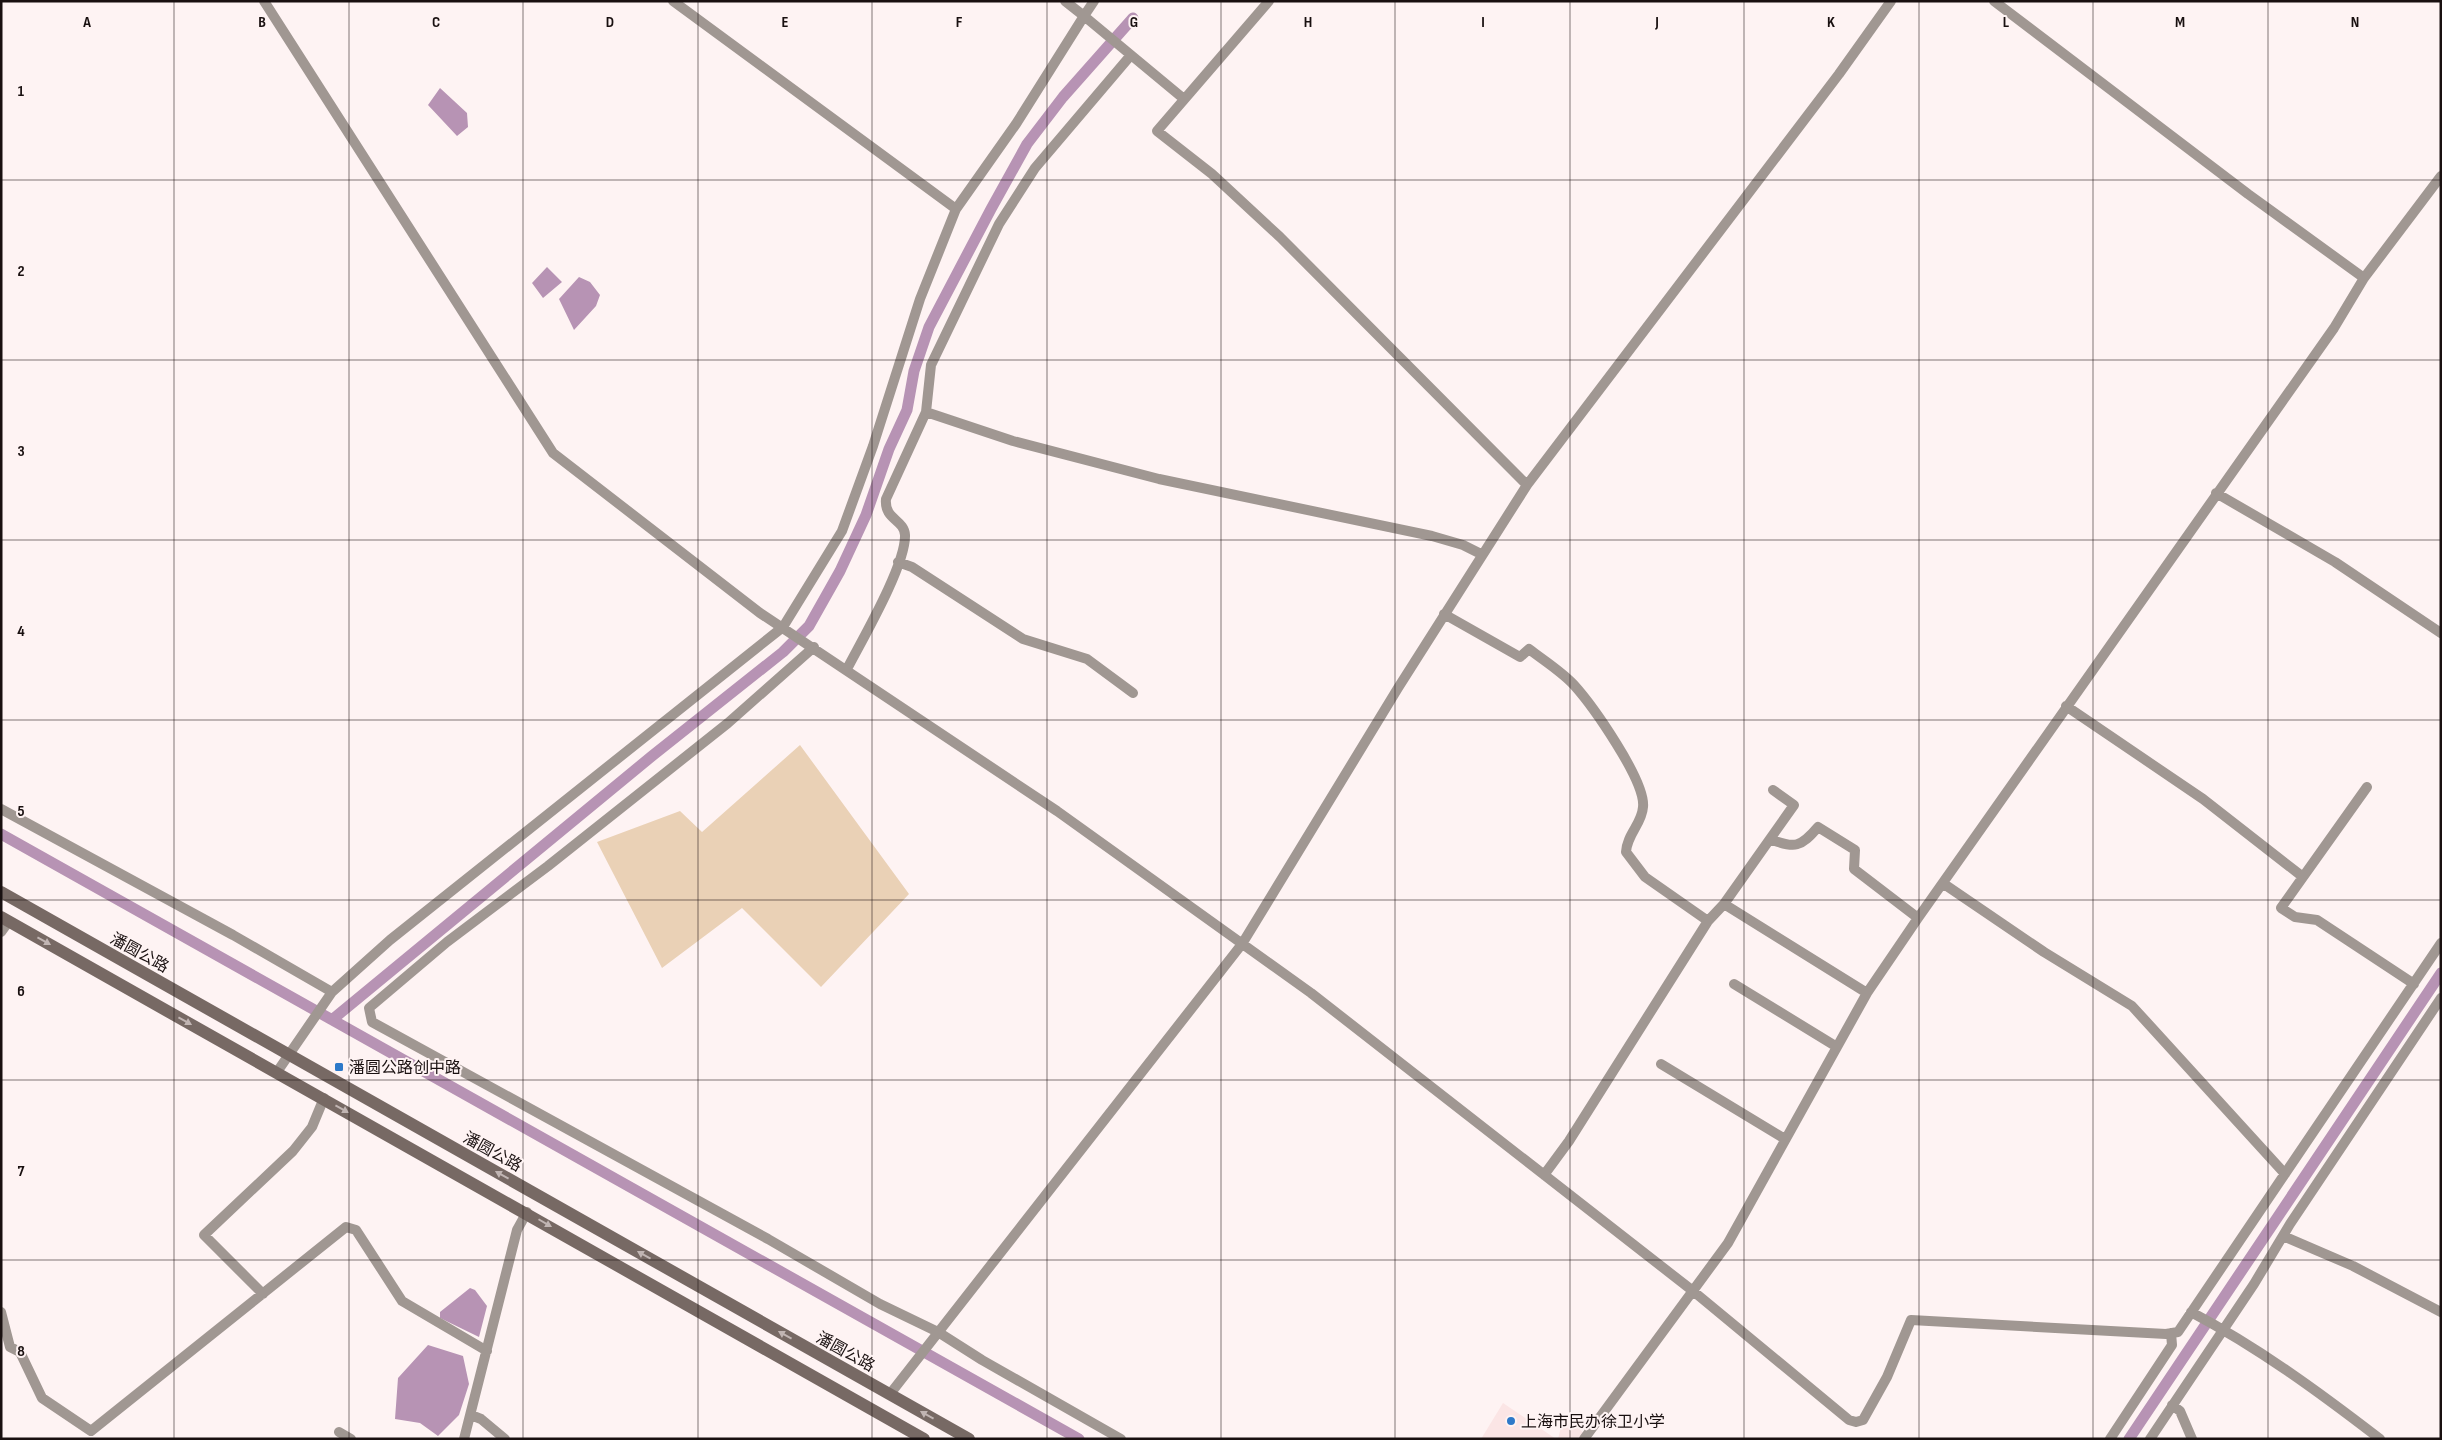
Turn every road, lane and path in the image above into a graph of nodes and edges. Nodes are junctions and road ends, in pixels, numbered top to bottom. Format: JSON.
{"nodes":[{"id":1,"x":264,"y":1,"type":"edge"},
{"id":2,"x":673,"y":1,"type":"edge"},
{"id":3,"x":1065,"y":1,"type":"edge"},
{"id":4,"x":1094,"y":1,"type":"edge"},
{"id":5,"x":1269,"y":1,"type":"edge"},
{"id":6,"x":1891,"y":1,"type":"edge"},
{"id":7,"x":1994,"y":1,"type":"edge"},
{"id":8,"x":1084,"y":16,"type":"junction"},
{"id":9,"x":1131,"y":55,"type":"junction"},
{"id":10,"x":1184,"y":99,"type":"junction"},
{"id":11,"x":2441,"y":176,"type":"edge"},
{"id":12,"x":956,"y":209,"type":"junction"},
{"id":13,"x":2364,"y":278,"type":"junction"},
{"id":14,"x":926,"y":412,"type":"junction"},
{"id":15,"x":1526,"y":485,"type":"junction"},
{"id":16,"x":2216,"y":492,"type":"junction"},
{"id":17,"x":1481,"y":554,"type":"junction"},
{"id":18,"x":898,"y":562,"type":"junction"},
{"id":19,"x":1444,"y":614,"type":"junction"},
{"id":20,"x":785,"y":628,"type":"junction"},
{"id":21,"x":2441,"y":633,"type":"edge"},
{"id":22,"x":813,"y":646,"type":"junction"},
{"id":23,"x":847,"y":669,"type":"junction"},
{"id":24,"x":1134,"y":693,"type":"dead end"},
{"id":25,"x":2066,"y":706,"type":"junction"},
{"id":26,"x":2367,"y":787,"type":"dead end"},
{"id":27,"x":1773,"y":790,"type":"dead end"},
{"id":28,"x":1,"y":809,"type":"edge"},
{"id":29,"x":1770,"y":839,"type":"junction"},
{"id":30,"x":2303,"y":877,"type":"junction"},
{"id":31,"x":1944,"y":884,"type":"junction"},
{"id":32,"x":1,"y":892,"type":"edge"},
{"id":33,"x":1724,"y":904,"type":"junction"},
{"id":34,"x":1918,"y":918,"type":"junction"},
{"id":35,"x":5,"y":919,"type":"edge"},
{"id":36,"x":1708,"y":921,"type":"junction"},
{"id":37,"x":1,"y":932,"type":"edge"},
{"id":38,"x":2441,"y":943,"type":"edge"},
{"id":39,"x":1242,"y":944,"type":"junction"},
{"id":40,"x":1734,"y":984,"type":"dead end"},
{"id":41,"x":2414,"y":984,"type":"junction"},
{"id":42,"x":332,"y":992,"type":"junction"},
{"id":43,"x":1868,"y":993,"type":"junction"},
{"id":44,"x":2441,"y":998,"type":"edge"},
{"id":45,"x":1837,"y":1047,"type":"junction"},
{"id":46,"x":288,"y":1054,"type":"junction"},
{"id":47,"x":1661,"y":1064,"type":"dead end"},
{"id":48,"x":278,"y":1072,"type":"junction"},
{"id":49,"x":324,"y":1098,"type":"junction"},
{"id":50,"x":1785,"y":1139,"type":"junction"},
{"id":51,"x":2285,"y":1174,"type":"junction"},
{"id":52,"x":1544,"y":1175,"type":"junction"},
{"id":53,"x":527,"y":1212,"type":"junction"},
{"id":54,"x":2283,"y":1236,"type":"junction"},
{"id":55,"x":1693,"y":1291,"type":"junction"},
{"id":56,"x":262,"y":1294,"type":"junction"},
{"id":57,"x":1,"y":1312,"type":"edge"},
{"id":58,"x":2441,"y":1312,"type":"edge"},
{"id":59,"x":2194,"y":1313,"type":"junction"},
{"id":60,"x":2221,"y":1328,"type":"junction"},
{"id":61,"x":2171,"y":1333,"type":"junction"},
{"id":62,"x":936,"y":1334,"type":"junction"},
{"id":63,"x":486,"y":1351,"type":"junction"},
{"id":64,"x":890,"y":1394,"type":"junction"},
{"id":65,"x":2172,"y":1405,"type":"junction"},
{"id":66,"x":471,"y":1415,"type":"junction"},
{"id":67,"x":339,"y":1432,"type":"dead end"},
{"id":68,"x":350,"y":1439,"type":"edge"},
{"id":69,"x":464,"y":1439,"type":"edge"},
{"id":70,"x":505,"y":1439,"type":"edge"},
{"id":71,"x":924,"y":1439,"type":"edge"},
{"id":72,"x":969,"y":1439,"type":"edge"},
{"id":73,"x":1121,"y":1439,"type":"edge"},
{"id":74,"x":1584,"y":1439,"type":"edge"},
{"id":75,"x":2110,"y":1439,"type":"edge"},
{"id":76,"x":2150,"y":1439,"type":"edge"},
{"id":77,"x":2192,"y":1439,"type":"edge"},
{"id":78,"x":2380,"y":1439,"type":"edge"}],
"edges":[{"from":1,"to":20,"type":"street"},
{"from":2,"to":12,"type":"street"},
{"from":3,"to":8,"type":"street"},
{"from":4,"to":8,"type":"street"},
{"from":5,"to":10,"type":"street"},
{"from":6,"to":15,"type":"street"},
{"from":7,"to":13,"type":"street"},
{"from":8,"to":9,"type":"street"},
{"from":8,"to":12,"type":"street"},
{"from":9,"to":10,"type":"street"},
{"from":9,"to":14,"type":"street"},
{"from":10,"to":15,"type":"street"},
{"from":11,"to":13,"type":"street"},
{"from":12,"to":20,"type":"street"},
{"from":13,"to":16,"type":"street"},
{"from":14,"to":17,"type":"street"},
{"from":14,"to":18,"type":"street"},
{"from":15,"to":17,"type":"street"},
{"from":16,"to":21,"type":"street"},
{"from":16,"to":25,"type":"street"},
{"from":17,"to":19,"type":"street"},
{"from":18,"to":23,"type":"street"},
{"from":18,"to":24,"type":"street"},
{"from":19,"to":36,"type":"street"},
{"from":19,"to":39,"type":"street"},
{"from":20,"to":22,"type":"street"},
{"from":20,"to":42,"type":"street"},
{"from":22,"to":23,"type":"street"},
{"from":22,"to":62,"type":"street"},
{"from":23,"to":39,"type":"street"},
{"from":25,"to":30,"type":"street"},
{"from":25,"to":31,"type":"street"},
{"from":26,"to":30,"type":"street"},
{"from":27,"to":29,"type":"street"},
{"from":28,"to":42,"type":"street"},
{"from":29,"to":33,"type":"street"},
{"from":29,"to":34,"type":"street"},
{"from":30,"to":41,"type":"street"},
{"from":31,"to":34,"type":"street"},
{"from":31,"to":51,"type":"street"},
{"from":32,"to":46,"type":"main road","name":"潘圆公路"},
{"from":33,"to":36,"type":"street"},
{"from":33,"to":43,"type":"street"},
{"from":34,"to":43,"type":"street"},
{"from":35,"to":37,"type":"street"},
{"from":35,"to":48,"type":"main road","one_way":true},
{"from":36,"to":52,"type":"street"},
{"from":38,"to":41,"type":"street"},
{"from":39,"to":52,"type":"street"},
{"from":39,"to":62,"type":"street"},
{"from":40,"to":45,"type":"street"},
{"from":41,"to":51,"type":"street"},
{"from":42,"to":46,"type":"street"},
{"from":43,"to":45,"type":"street"},
{"from":44,"to":54,"type":"street"},
{"from":45,"to":50,"type":"street"},
{"from":46,"to":48,"type":"street"},
{"from":64,"to":46,"type":"main road","name":"潘圆公路","one_way":true},
{"from":47,"to":50,"type":"street"},
{"from":48,"to":49,"type":"main road"},
{"from":49,"to":53,"type":"main road","one_way":true},
{"from":49,"to":56,"type":"street"},
{"from":50,"to":55,"type":"street"},
{"from":51,"to":59,"type":"street"},
{"from":52,"to":55,"type":"street"},
{"from":53,"to":63,"type":"street"},
{"from":53,"to":71,"type":"main road","one_way":true},
{"from":54,"to":58,"type":"street"},
{"from":54,"to":60,"type":"street"},
{"from":55,"to":61,"type":"street"},
{"from":55,"to":74,"type":"street"},
{"from":56,"to":57,"type":"street"},
{"from":56,"to":63,"type":"street"},
{"from":59,"to":60,"type":"street"},
{"from":59,"to":61,"type":"street"},
{"from":60,"to":65,"type":"street"},
{"from":60,"to":78,"type":"street"},
{"from":61,"to":75,"type":"street"},
{"from":62,"to":64,"type":"street"},
{"from":62,"to":73,"type":"street"},
{"from":63,"to":66,"type":"street"},
{"from":72,"to":64,"type":"main road","name":"潘圆公路","one_way":true},
{"from":65,"to":76,"type":"street"},
{"from":65,"to":77,"type":"street"},
{"from":66,"to":69,"type":"street"},
{"from":66,"to":70,"type":"street"},
{"from":67,"to":68,"type":"street"}]}
